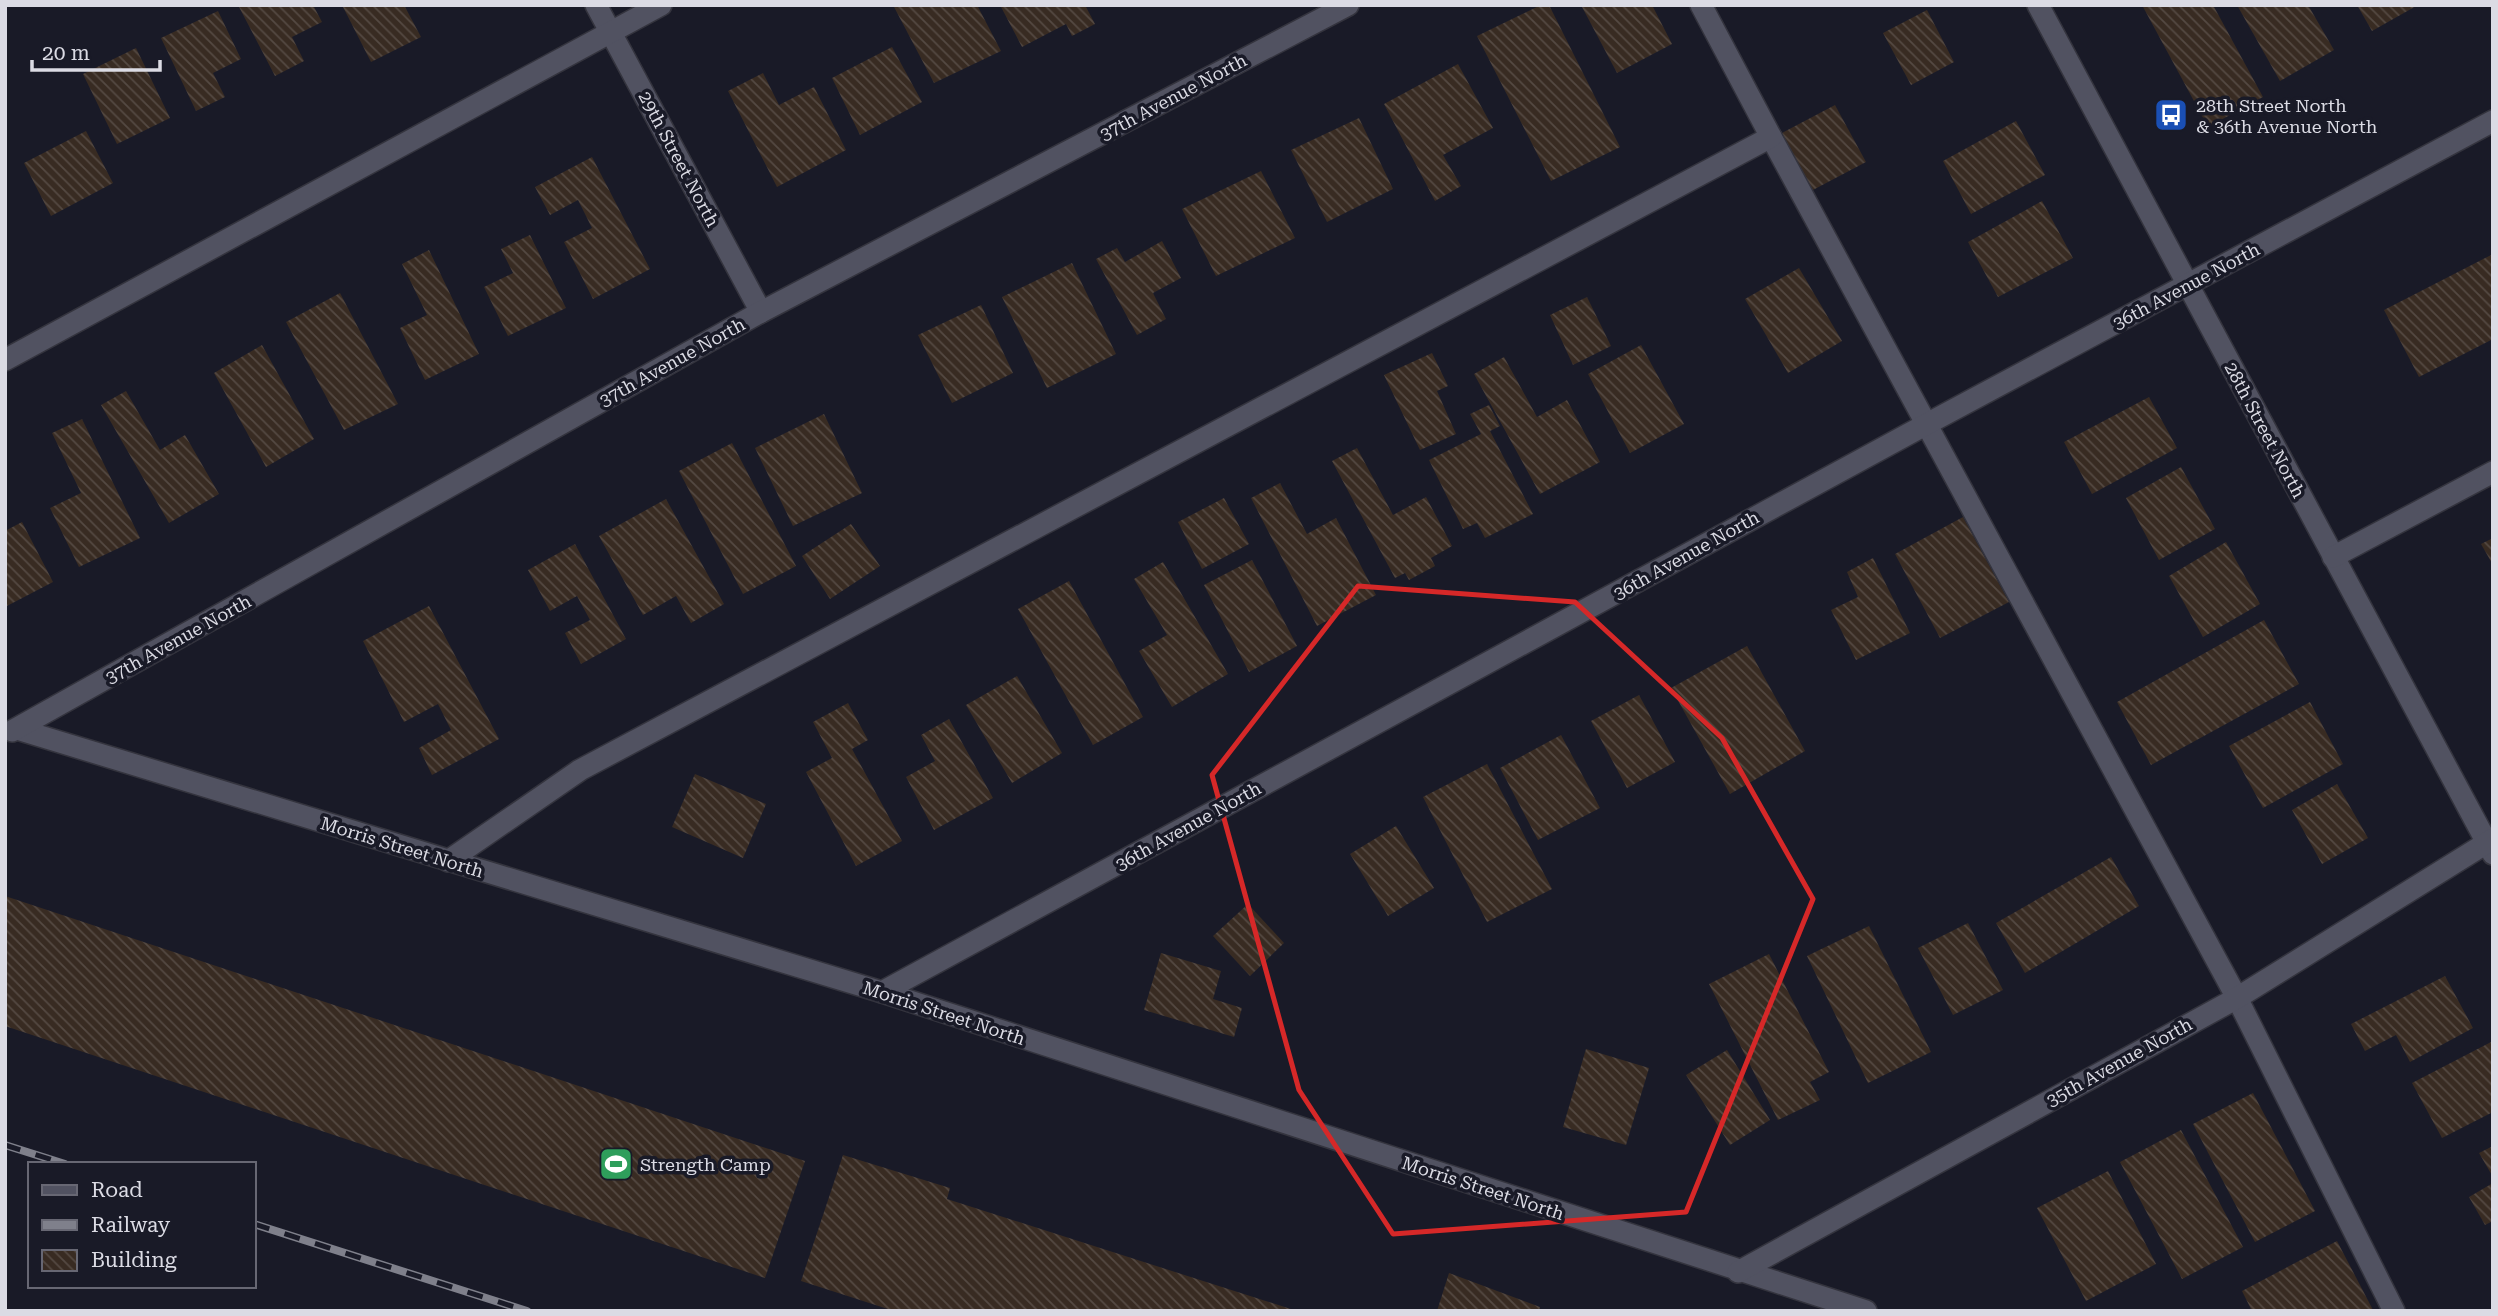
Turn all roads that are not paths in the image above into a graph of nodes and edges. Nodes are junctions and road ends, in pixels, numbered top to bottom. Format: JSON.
{"nodes":[{"id":1,"x":596,"y":5,"type":"edge"},
{"id":2,"x":661,"y":5,"type":"edge"},
{"id":3,"x":1348,"y":5,"type":"edge"},
{"id":4,"x":1701,"y":5,"type":"edge"},
{"id":5,"x":2038,"y":5,"type":"edge"},
{"id":6,"x":611,"y":32,"type":"junction"},
{"id":7,"x":2493,"y":121,"type":"edge"},
{"id":8,"x":1771,"y":137,"type":"junction"},
{"id":9,"x":2188,"y":286,"type":"junction"},
{"id":10,"x":761,"y":312,"type":"junction"},
{"id":11,"x":5,"y":360,"type":"edge"},
{"id":12,"x":1925,"y":425,"type":"junction"},
{"id":13,"x":2493,"y":472,"type":"edge"},
{"id":14,"x":2333,"y":557,"type":"junction"},
{"id":15,"x":11,"y":732,"type":"edge"},
{"id":16,"x":2491,"y":845,"type":"edge"},
{"id":17,"x":448,"y":861,"type":"junction"},
{"id":18,"x":882,"y":992,"type":"junction"},
{"id":19,"x":2237,"y":998,"type":"junction"},
{"id":20,"x":1738,"y":1272,"type":"junction"},
{"id":21,"x":1866,"y":1311,"type":"edge"},
{"id":22,"x":2394,"y":1311,"type":"edge"}],
"edges":[{"from":1,"to":6,"type":"street","name":"29th Street North"},
{"from":2,"to":6,"type":"street"},
{"from":3,"to":10,"type":"street","name":"37th Avenue North"},
{"from":4,"to":8,"type":"street"},
{"from":5,"to":9,"type":"street","name":"28th Street North"},
{"from":6,"to":10,"type":"street","name":"29th Street North"},
{"from":6,"to":11,"type":"street"},
{"from":7,"to":9,"type":"street","name":"36th Avenue North"},
{"from":8,"to":12,"type":"street"},
{"from":8,"to":17,"type":"street"},
{"from":9,"to":12,"type":"street","name":"36th Avenue North"},
{"from":9,"to":14,"type":"street","name":"28th Street North"},
{"from":10,"to":15,"type":"street","name":"37th Avenue North"},
{"from":12,"to":18,"type":"street","name":"36th Avenue North"},
{"from":12,"to":19,"type":"street"},
{"from":13,"to":14,"type":"street"},
{"from":14,"to":16,"type":"street","name":"28th Street North"},
{"from":15,"to":17,"type":"street","name":"Morris Street North"},
{"from":16,"to":19,"type":"street","name":"35th Avenue North"},
{"from":17,"to":18,"type":"street","name":"Morris Street North"},
{"from":18,"to":20,"type":"street","name":"Morris Street North"},
{"from":19,"to":20,"type":"street","name":"35th Avenue North"},
{"from":19,"to":22,"type":"street"},
{"from":20,"to":21,"type":"street","name":"Morris Street North"}]}
